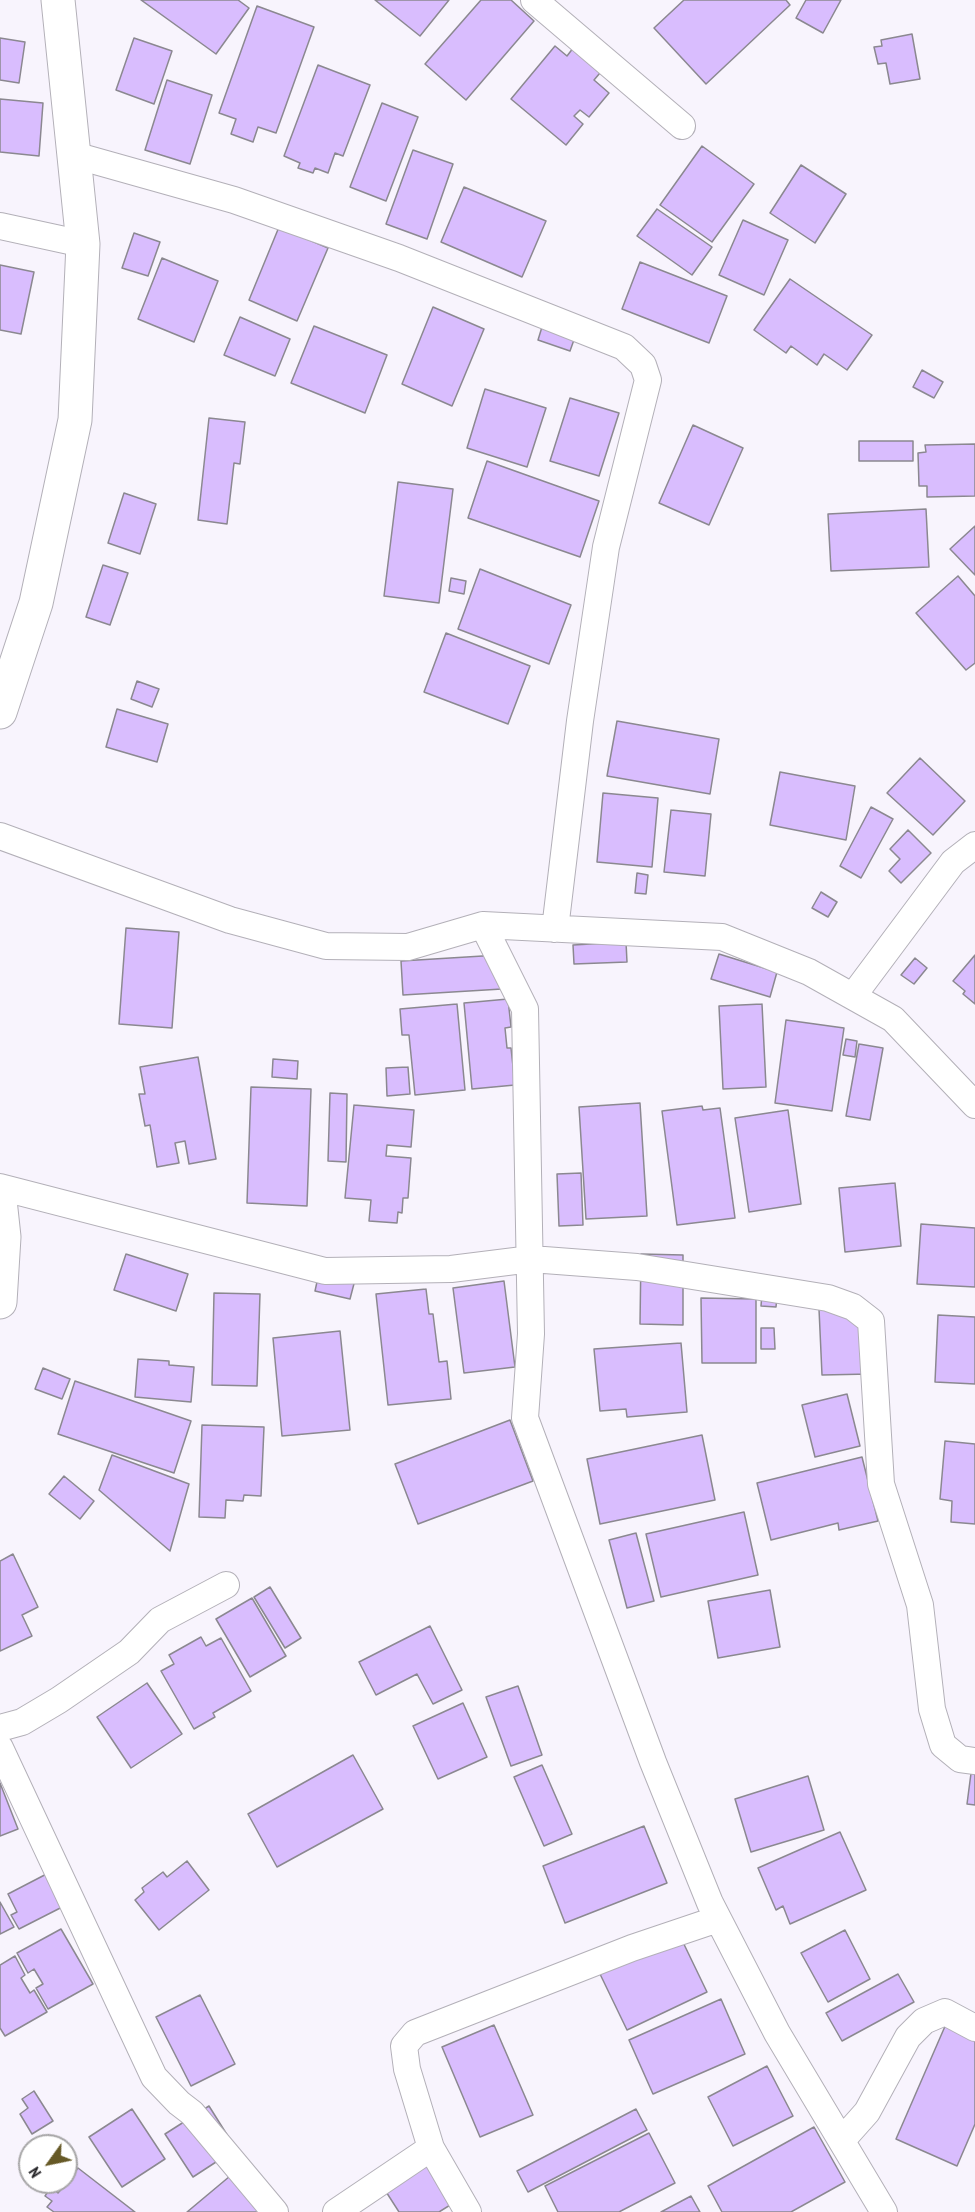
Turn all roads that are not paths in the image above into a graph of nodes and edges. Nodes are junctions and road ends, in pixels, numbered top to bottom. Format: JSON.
{"nodes":[{"id":1,"x":58,"y":0,"type":"edge"},
{"id":2,"x":534,"y":0,"type":"edge"},
{"id":3,"x":682,"y":126,"type":"dead end"},
{"id":4,"x":74,"y":155,"type":"junction"},
{"id":5,"x":0,"y":226,"type":"edge"},
{"id":6,"x":83,"y":244,"type":"junction"},
{"id":7,"x":0,"y":712,"type":"edge"},
{"id":8,"x":0,"y":836,"type":"edge"},
{"id":9,"x":975,"y":845,"type":"edge"},
{"id":10,"x":483,"y":925,"type":"junction"},
{"id":11,"x":555,"y":929,"type":"junction"},
{"id":12,"x":853,"y":996,"type":"junction"},
{"id":13,"x":975,"y":1106,"type":"edge"},
{"id":14,"x":0,"y":1187,"type":"edge"},
{"id":15,"x":0,"y":1200,"type":"edge"},
{"id":16,"x":531,"y":1259,"type":"junction"},
{"id":17,"x":0,"y":1302,"type":"edge"},
{"id":18,"x":226,"y":1586,"type":"dead end"},
{"id":19,"x":0,"y":1746,"type":"edge"},
{"id":20,"x":975,"y":1761,"type":"edge"},
{"id":21,"x":718,"y":1919,"type":"junction"},
{"id":22,"x":975,"y":2028,"type":"edge"},
{"id":23,"x":843,"y":2139,"type":"junction"},
{"id":24,"x":431,"y":2148,"type":"junction"},
{"id":25,"x":275,"y":2212,"type":"edge"},
{"id":26,"x":336,"y":2212,"type":"edge"},
{"id":27,"x":468,"y":2212,"type":"edge"},
{"id":28,"x":884,"y":2212,"type":"edge"}],
"edges":[{"from":1,"to":4,"type":"street"},
{"from":2,"to":3,"type":"street"},
{"from":4,"to":6,"type":"street"},
{"from":4,"to":11,"type":"street"},
{"from":5,"to":6,"type":"street"},
{"from":6,"to":7,"type":"street"},
{"from":8,"to":10,"type":"street"},
{"from":9,"to":12,"type":"street"},
{"from":10,"to":11,"type":"street"},
{"from":10,"to":16,"type":"street"},
{"from":11,"to":12,"type":"street"},
{"from":12,"to":13,"type":"street"},
{"from":14,"to":16,"type":"street"},
{"from":15,"to":17,"type":"street"},
{"from":16,"to":20,"type":"street"},
{"from":16,"to":21,"type":"street"},
{"from":18,"to":19,"type":"street"},
{"from":19,"to":25,"type":"street"},
{"from":21,"to":23,"type":"street"},
{"from":21,"to":24,"type":"street"},
{"from":22,"to":23,"type":"street"},
{"from":23,"to":28,"type":"street"},
{"from":24,"to":26,"type":"street"},
{"from":24,"to":27,"type":"street"}]}
